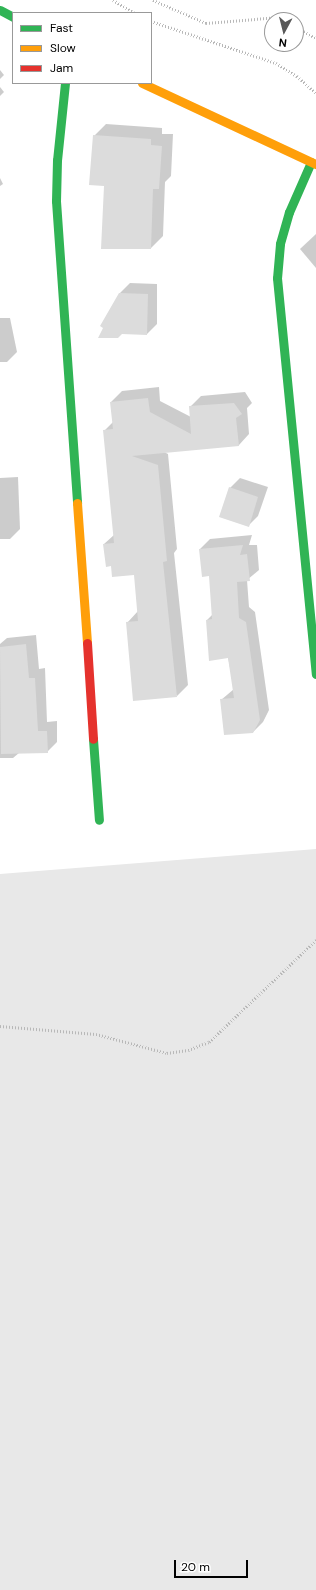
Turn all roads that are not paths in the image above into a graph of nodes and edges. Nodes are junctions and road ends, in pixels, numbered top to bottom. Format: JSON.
{"nodes":[{"id":1,"x":0,"y":10,"type":"edge"},
{"id":2,"x":12,"y":16,"type":"edge"},
{"id":3,"x":65,"y":84,"type":"edge"},
{"id":4,"x":144,"y":84,"type":"edge"},
{"id":5,"x":314,"y":163,"type":"edge"},
{"id":6,"x":316,"y":674,"type":"edge"},
{"id":7,"x":99,"y":820,"type":"dead end"}],
"edges":[{"from":1,"to":2,"type":"street"},
{"from":3,"to":7,"type":"street"},
{"from":4,"to":5,"type":"street"},
{"from":5,"to":6,"type":"street"}]}
